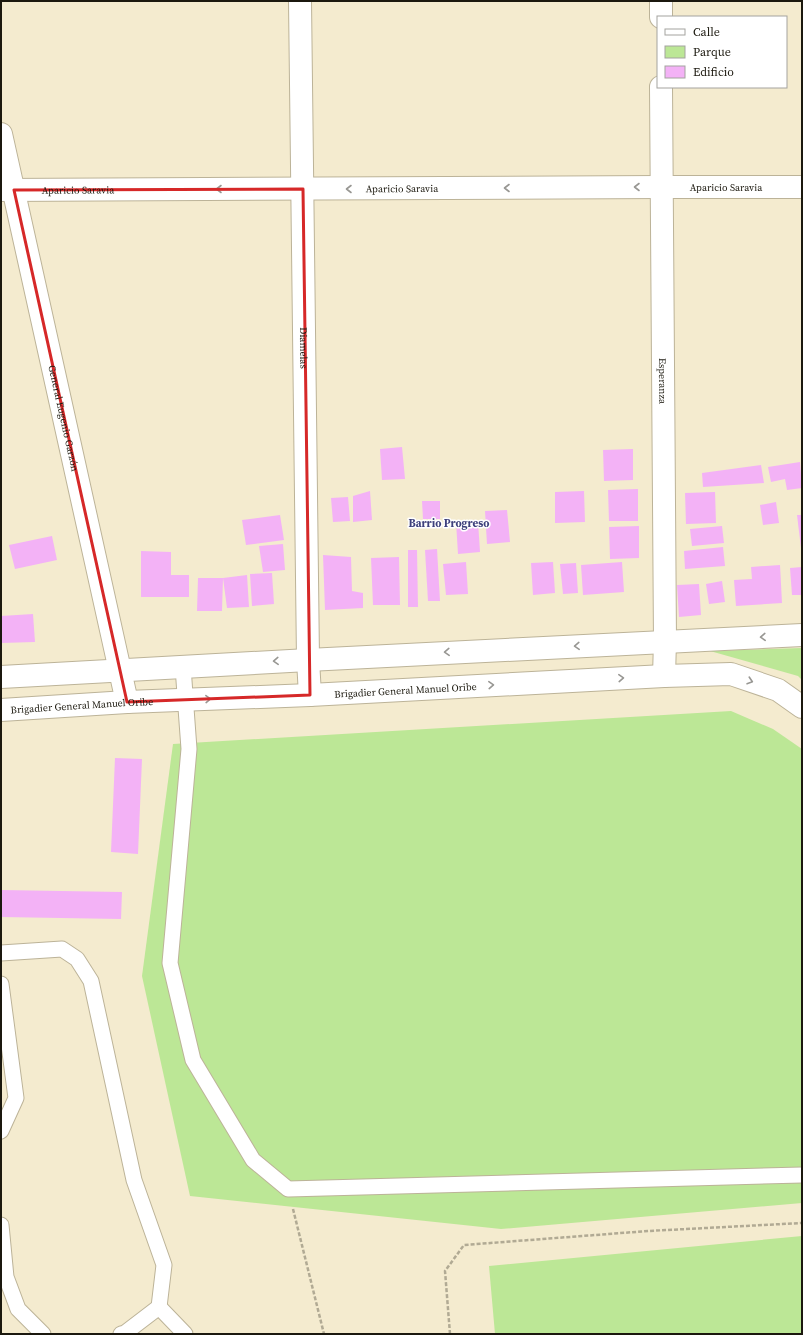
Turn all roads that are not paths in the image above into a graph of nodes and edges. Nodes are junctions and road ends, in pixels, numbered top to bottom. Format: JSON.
{"nodes":[{"id":1,"x":300,"y":1,"type":"edge"},
{"id":2,"x":661,"y":1,"type":"edge"},
{"id":3,"x":661,"y":16,"type":"edge"},
{"id":4,"x":661,"y":88,"type":"edge"},
{"id":5,"x":1,"y":134,"type":"edge"},
{"id":6,"x":661,"y":187,"type":"junction"},
{"id":7,"x":802,"y":187,"type":"edge"},
{"id":8,"x":303,"y":189,"type":"junction"},
{"id":9,"x":8,"y":190,"type":"edge"},
{"id":10,"x":802,"y":635,"type":"edge"},
{"id":11,"x":665,"y":641,"type":"junction"},
{"id":12,"x":308,"y":660,"type":"junction"},
{"id":13,"x":183,"y":667,"type":"junction"},
{"id":14,"x":120,"y":670,"type":"junction"},
{"id":15,"x":664,"y":676,"type":"junction"},
{"id":16,"x":1,"y":677,"type":"edge"},
{"id":17,"x":310,"y":695,"type":"junction"},
{"id":18,"x":185,"y":700,"type":"junction"},
{"id":19,"x":127,"y":702,"type":"junction"},
{"id":20,"x":802,"y":707,"type":"edge"},
{"id":21,"x":1,"y":710,"type":"edge"},
{"id":22,"x":1,"y":953,"type":"edge"},
{"id":23,"x":1,"y":984,"type":"edge"},
{"id":24,"x":1,"y":1131,"type":"edge"},
{"id":25,"x":802,"y":1175,"type":"edge"},
{"id":26,"x":1,"y":1225,"type":"edge"},
{"id":27,"x":3,"y":1276,"type":"edge"},
{"id":28,"x":159,"y":1307,"type":"junction"},
{"id":29,"x":43,"y":1334,"type":"edge"},
{"id":30,"x":121,"y":1334,"type":"edge"},
{"id":31,"x":185,"y":1334,"type":"edge"}],
"edges":[{"from":1,"to":8,"type":"street","name":"Diamelas"},
{"from":2,"to":3,"type":"street"},
{"from":4,"to":6,"type":"street","name":"Esperanza"},
{"from":5,"to":9,"type":"street","name":"General Eugenio Garzón"},
{"from":6,"to":7,"type":"street","name":"Aparicio Saravia"},
{"from":6,"to":8,"type":"street","name":"Aparicio Saravia","one_way":true},
{"from":6,"to":11,"type":"street","name":"Esperanza"},
{"from":8,"to":9,"type":"street","name":"Aparicio Saravia","one_way":true},
{"from":8,"to":12,"type":"street","name":"Diamelas"},
{"from":9,"to":14,"type":"street","name":"General Eugenio Garzón"},
{"from":10,"to":11,"type":"street","one_way":true},
{"from":11,"to":12,"type":"street","one_way":true},
{"from":11,"to":15,"type":"street","name":"Esperanza"},
{"from":12,"to":13,"type":"street","one_way":true},
{"from":12,"to":17,"type":"street","name":"Diamelas"},
{"from":13,"to":14,"type":"street"},
{"from":13,"to":18,"type":"lane"},
{"from":14,"to":16,"type":"street"},
{"from":14,"to":19,"type":"street","name":"General Eugenio Garzón"},
{"from":17,"to":15,"type":"street","name":"Brigadier General Manuel Oribe","one_way":true},
{"from":15,"to":20,"type":"street","name":"Brigadier General Manuel Oribe","one_way":true},
{"from":18,"to":17,"type":"street","name":"Brigadier General Manuel Oribe","one_way":true},
{"from":18,"to":19,"type":"street","name":"Brigadier General Manuel Oribe"},
{"from":18,"to":25,"type":"lane"},
{"from":19,"to":21,"type":"street","name":"Brigadier General Manuel Oribe"},
{"from":22,"to":28,"type":"lane"},
{"from":23,"to":24,"type":"lane"},
{"from":26,"to":27,"type":"lane"},
{"from":27,"to":29,"type":"lane"},
{"from":28,"to":30,"type":"lane"},
{"from":28,"to":31,"type":"lane"}]}
